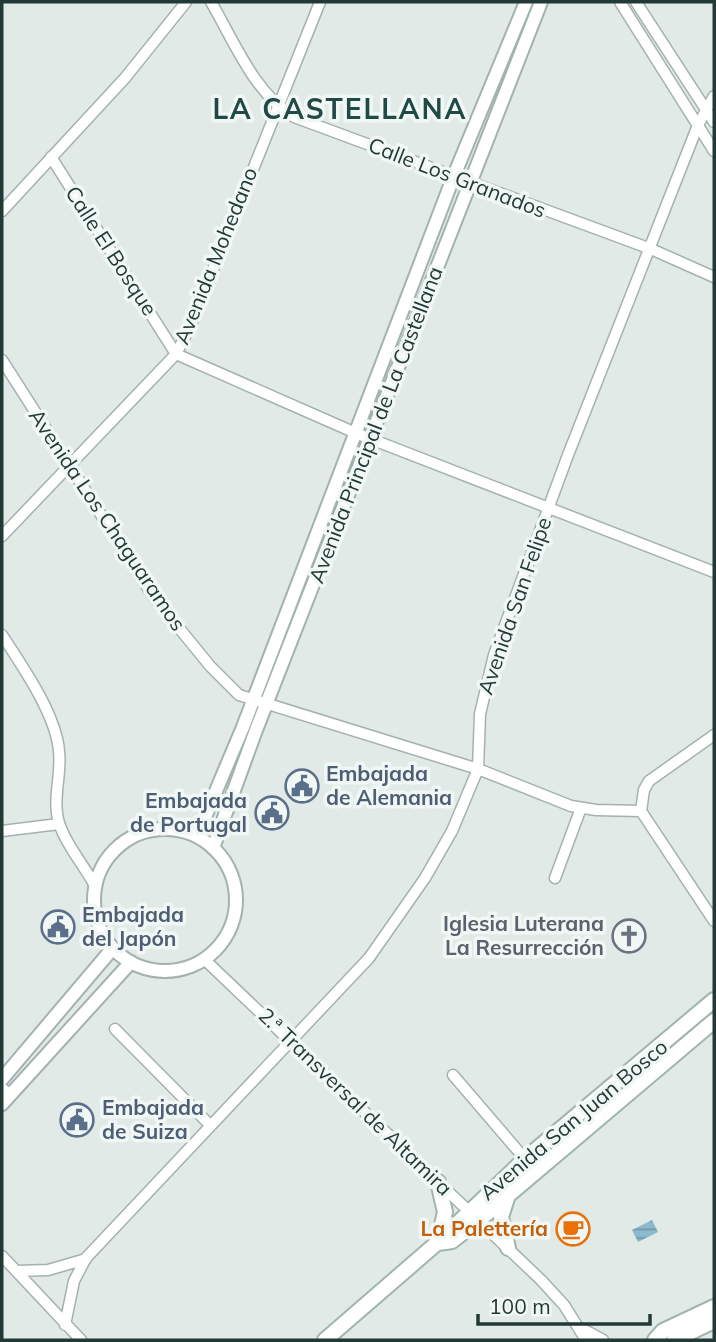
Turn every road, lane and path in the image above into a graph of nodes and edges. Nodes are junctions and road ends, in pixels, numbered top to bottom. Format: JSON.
{"nodes":[{"id":1,"x":187,"y":2,"type":"edge"},
{"id":2,"x":211,"y":2,"type":"edge"},
{"id":3,"x":320,"y":2,"type":"edge"},
{"id":4,"x":526,"y":2,"type":"edge"},
{"id":5,"x":541,"y":2,"type":"edge"},
{"id":6,"x":620,"y":2,"type":"edge"},
{"id":7,"x":636,"y":2,"type":"edge"},
{"id":8,"x":714,"y":96,"type":"edge"},
{"id":9,"x":278,"y":104,"type":"junction"},
{"id":10,"x":706,"y":108,"type":"junction"},
{"id":11,"x":714,"y":122,"type":"edge"},
{"id":12,"x":698,"y":125,"type":"junction"},
{"id":13,"x":714,"y":151,"type":"edge"},
{"id":14,"x":51,"y":158,"type":"junction"},
{"id":15,"x":453,"y":178,"type":"junction"},
{"id":16,"x":469,"y":184,"type":"junction"},
{"id":17,"x":2,"y":211,"type":"edge"},
{"id":18,"x":651,"y":249,"type":"junction"},
{"id":19,"x":714,"y":277,"type":"edge"},
{"id":20,"x":176,"y":355,"type":"junction"},
{"id":21,"x":2,"y":360,"type":"edge"},
{"id":22,"x":358,"y":434,"type":"junction"},
{"id":23,"x":372,"y":438,"type":"junction"},
{"id":24,"x":68,"y":466,"type":"junction"},
{"id":25,"x":548,"y":510,"type":"junction"},
{"id":26,"x":2,"y":536,"type":"edge"},
{"id":27,"x":714,"y":572,"type":"edge"},
{"id":28,"x":2,"y":635,"type":"edge"},
{"id":29,"x":253,"y":701,"type":"junction"},
{"id":30,"x":267,"y":704,"type":"junction"},
{"id":31,"x":714,"y":736,"type":"edge"},
{"id":32,"x":478,"y":769,"type":"junction"},
{"id":33,"x":581,"y":808,"type":"junction"},
{"id":34,"x":641,"y":811,"type":"junction"},
{"id":35,"x":59,"y":824,"type":"junction"},
{"id":36,"x":2,"y":831,"type":"edge"},
{"id":37,"x":197,"y":836,"type":"junction"},
{"id":38,"x":213,"y":848,"type":"junction"},
{"id":39,"x":555,"y":878,"type":"dead end"},
{"id":40,"x":95,"y":886,"type":"junction"},
{"id":41,"x":714,"y":921,"type":"edge"},
{"id":42,"x":113,"y":948,"type":"junction"},
{"id":43,"x":205,"y":960,"type":"junction"},
{"id":44,"x":131,"y":962,"type":"junction"},
{"id":45,"x":714,"y":1000,"type":"edge"},
{"id":46,"x":714,"y":1021,"type":"edge"},
{"id":47,"x":115,"y":1029,"type":"dead end"},
{"id":48,"x":288,"y":1042,"type":"junction"},
{"id":49,"x":453,"y":1075,"type":"dead end"},
{"id":50,"x":2,"y":1079,"type":"edge"},
{"id":51,"x":4,"y":1096,"type":"edge"},
{"id":52,"x":210,"y":1125,"type":"junction"},
{"id":53,"x":525,"y":1159,"type":"junction"},
{"id":54,"x":438,"y":1182,"type":"junction"},
{"id":55,"x":513,"y":1188,"type":"junction"},
{"id":56,"x":474,"y":1215,"type":"junction"},
{"id":57,"x":437,"y":1243,"type":"junction"},
{"id":58,"x":508,"y":1248,"type":"junction"},
{"id":59,"x":2,"y":1256,"type":"edge"},
{"id":60,"x":86,"y":1258,"type":"junction"},
{"id":61,"x":17,"y":1271,"type":"junction"},
{"id":62,"x":714,"y":1307,"type":"edge"},
{"id":63,"x":714,"y":1321,"type":"edge"},
{"id":64,"x":65,"y":1325,"type":"junction"},
{"id":65,"x":577,"y":1326,"type":"junction"},
{"id":66,"x":81,"y":1340,"type":"edge"},
{"id":67,"x":325,"y":1340,"type":"edge"},
{"id":68,"x":586,"y":1340,"type":"edge"},
{"id":69,"x":603,"y":1340,"type":"edge"},
{"id":70,"x":655,"y":1340,"type":"edge"},
{"id":71,"x":674,"y":1340,"type":"edge"}],
"edges":[{"from":1,"to":14,"type":"street"},
{"from":2,"to":9,"type":"street","name":"Calle Los Granados"},
{"from":3,"to":9,"type":"street","name":"Avenida Mohedano"},
{"from":4,"to":15,"type":"street","name":"Avenida Principal de La Castellana"},
{"from":5,"to":16,"type":"street","name":"Avenida Principal de La Castellana"},
{"from":6,"to":12,"type":"street"},
{"from":7,"to":10,"type":"street"},
{"from":8,"to":10,"type":"street","name":"Avenida San Felipe"},
{"from":9,"to":15,"type":"street","name":"Calle Los Granados"},
{"from":9,"to":20,"type":"street","name":"Avenida Mohedano"},
{"from":10,"to":11,"type":"street"},
{"from":10,"to":12,"type":"street","name":"Avenida San Felipe"},
{"from":12,"to":13,"type":"street"},
{"from":12,"to":18,"type":"street","name":"Avenida San Felipe"},
{"from":14,"to":17,"type":"street"},
{"from":14,"to":20,"type":"street","name":"Calle El Bosque"},
{"from":15,"to":16,"type":"street","name":"Calle Los Granados"},
{"from":15,"to":22,"type":"street","name":"Avenida Principal de La Castellana"},
{"from":16,"to":18,"type":"street","name":"Calle Los Granados"},
{"from":16,"to":23,"type":"street","name":"Avenida Principal de La Castellana"},
{"from":18,"to":19,"type":"street","name":"Calle Los Granados"},
{"from":18,"to":25,"type":"street","name":"Avenida San Felipe"},
{"from":20,"to":22,"type":"street"},
{"from":20,"to":24,"type":"street","name":"Avenida Mohedano"},
{"from":21,"to":24,"type":"street","name":"Avenida Los Chaguaramos"},
{"from":22,"to":23,"type":"street"},
{"from":22,"to":29,"type":"street","name":"Avenida Principal de La Castellana"},
{"from":23,"to":25,"type":"street"},
{"from":23,"to":30,"type":"street","name":"Avenida Principal de La Castellana"},
{"from":24,"to":26,"type":"street","name":"Avenida Mohedano"},
{"from":24,"to":29,"type":"street","name":"Avenida Los Chaguaramos"},
{"from":25,"to":27,"type":"street"},
{"from":25,"to":32,"type":"street","name":"Avenida San Felipe"},
{"from":28,"to":35,"type":"street"},
{"from":29,"to":30,"type":"street"},
{"from":29,"to":37,"type":"street","name":"Avenida Principal de La Castellana"},
{"from":30,"to":32,"type":"street"},
{"from":30,"to":38,"type":"street","name":"Avenida Principal de La Castellana"},
{"from":31,"to":34,"type":"street"},
{"from":32,"to":33,"type":"street"},
{"from":32,"to":48,"type":"street","name":"Avenida San Felipe"},
{"from":33,"to":34,"type":"street"},
{"from":33,"to":39,"type":"street"},
{"from":34,"to":41,"type":"street"},
{"from":35,"to":36,"type":"street"},
{"from":35,"to":40,"type":"street"},
{"from":37,"to":38,"type":"street"},
{"from":37,"to":40,"type":"street"},
{"from":38,"to":43,"type":"street"},
{"from":40,"to":42,"type":"street"},
{"from":42,"to":44,"type":"street"},
{"from":42,"to":50,"type":"street"},
{"from":43,"to":44,"type":"street"},
{"from":43,"to":48,"type":"street","name":"2.ª Transversal de Altamira"},
{"from":44,"to":51,"type":"street"},
{"from":45,"to":53,"type":"main road","name":"Avenida San Juan Bosco"},
{"from":46,"to":55,"type":"main road","name":"Avenida San Juan Bosco"},
{"from":47,"to":52,"type":"street"},
{"from":48,"to":52,"type":"street","name":"Avenida San Felipe"},
{"from":48,"to":54,"type":"street","name":"2.ª Transversal de Altamira"},
{"from":49,"to":53,"type":"street"},
{"from":52,"to":60,"type":"street","name":"Avenida San Felipe"},
{"from":53,"to":56,"type":"main road","name":"Avenida San Juan Bosco"},
{"from":54,"to":56,"type":"street","name":"2.ª Transversal de Altamira"},
{"from":54,"to":57,"type":"main road"},
{"from":55,"to":56,"type":"main road","name":"Avenida San Juan Bosco"},
{"from":55,"to":58,"type":"main road"},
{"from":56,"to":57,"type":"main road","name":"Avenida San Juan Bosco"},
{"from":56,"to":58,"type":"street","name":"2.ª Transversal de Altamira"},
{"from":57,"to":67,"type":"main road","name":"Avenida San Juan Bosco"},
{"from":58,"to":65,"type":"street","name":"2.ª Transversal de Altamira"},
{"from":59,"to":61,"type":"street"},
{"from":60,"to":61,"type":"street","name":"Avenida San Felipe"},
{"from":60,"to":64,"type":"street","name":"Avenida San Felipe"},
{"from":61,"to":64,"type":"street"},
{"from":62,"to":70,"type":"main road"},
{"from":63,"to":71,"type":"main road"},
{"from":64,"to":66,"type":"street"},
{"from":65,"to":68,"type":"street","name":"2.ª Transversal de Altamira"},
{"from":65,"to":69,"type":"street"}]}
